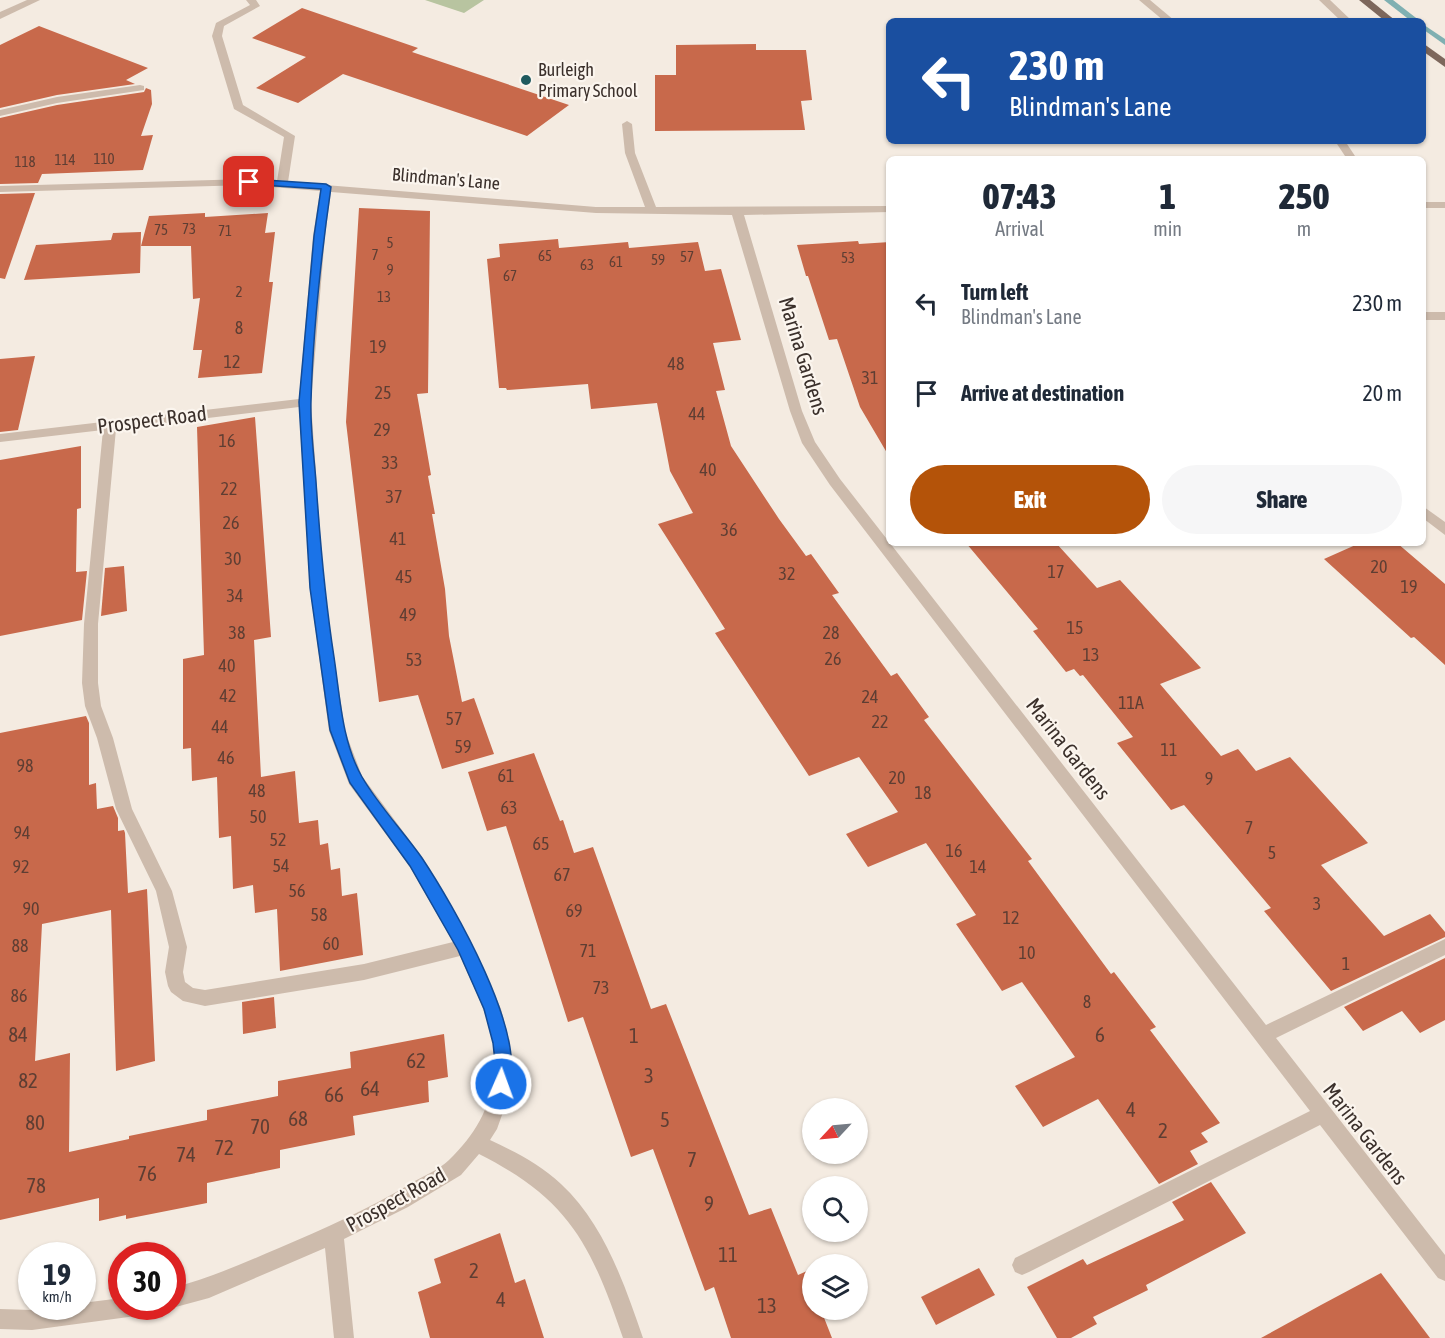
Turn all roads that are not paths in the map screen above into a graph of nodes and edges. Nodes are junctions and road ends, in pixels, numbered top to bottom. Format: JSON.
{"nodes":[{"id":1,"x":35,"y":0,"type":"edge"},
{"id":2,"x":251,"y":0,"type":"edge"},
{"id":3,"x":1144,"y":0,"type":"edge"},
{"id":4,"x":1323,"y":0,"type":"edge"},
{"id":5,"x":1364,"y":0,"type":"edge"},
{"id":6,"x":0,"y":15,"type":"edge"},
{"id":7,"x":1166,"y":18,"type":"edge"},
{"id":8,"x":1344,"y":18,"type":"edge"},
{"id":9,"x":1387,"y":18,"type":"edge"},
{"id":10,"x":1426,"y":49,"type":"edge"},
{"id":11,"x":1445,"y":64,"type":"edge"},
{"id":12,"x":140,"y":88,"type":"dead end"},
{"id":13,"x":0,"y":113,"type":"edge"},
{"id":14,"x":627,"y":124,"type":"dead end"},
{"id":15,"x":282,"y":184,"type":"junction"},
{"id":16,"x":326,"y":187,"type":"junction"},
{"id":17,"x":0,"y":189,"type":"edge"},
{"id":18,"x":1426,"y":205,"type":"edge"},
{"id":19,"x":1445,"y":205,"type":"edge"},
{"id":20,"x":886,"y":209,"type":"edge"},
{"id":21,"x":652,"y":212,"type":"junction"},
{"id":22,"x":737,"y":212,"type":"junction"},
{"id":23,"x":1426,"y":316,"type":"edge"},
{"id":24,"x":1445,"y":316,"type":"edge"},
{"id":25,"x":305,"y":402,"type":"junction"},
{"id":26,"x":110,"y":424,"type":"junction"},
{"id":27,"x":0,"y":438,"type":"edge"},
{"id":28,"x":1426,"y":514,"type":"edge"},
{"id":29,"x":1445,"y":530,"type":"edge"},
{"id":30,"x":465,"y":947,"type":"junction"},
{"id":31,"x":1445,"y":947,"type":"edge"},
{"id":32,"x":1262,"y":1036,"type":"junction"},
{"id":33,"x":1323,"y":1114,"type":"junction"},
{"id":34,"x":477,"y":1143,"type":"junction"},
{"id":35,"x":334,"y":1234,"type":"junction"},
{"id":36,"x":1022,"y":1265,"type":"dead end"},
{"id":37,"x":1445,"y":1270,"type":"edge"},
{"id":38,"x":186,"y":1294,"type":"edge"},
{"id":39,"x":108,"y":1310,"type":"edge"},
{"id":40,"x":0,"y":1319,"type":"edge"},
{"id":41,"x":344,"y":1338,"type":"edge"},
{"id":42,"x":633,"y":1338,"type":"edge"}],
"edges":[{"from":1,"to":6,"type":"street"},
{"from":2,"to":15,"type":"street"},
{"from":3,"to":7,"type":"street"},
{"from":4,"to":8,"type":"street"},
{"from":5,"to":9,"type":"main road"},
{"from":10,"to":11,"type":"main road"},
{"from":12,"to":13,"type":"street"},
{"from":14,"to":21,"type":"street"},
{"from":15,"to":16,"type":"street","name":"Blindman's Lane"},
{"from":15,"to":17,"type":"street","name":"Blindman's Lane"},
{"from":16,"to":21,"type":"street","name":"Blindman's Lane"},
{"from":16,"to":25,"type":"street","name":"Prospect Road"},
{"from":18,"to":19,"type":"street"},
{"from":20,"to":22,"type":"street","name":"Blindman's Lane"},
{"from":21,"to":22,"type":"street","name":"Blindman's Lane"},
{"from":22,"to":32,"type":"street","name":"Marina Gardens"},
{"from":23,"to":24,"type":"street"},
{"from":25,"to":26,"type":"street","name":"Prospect Road"},
{"from":25,"to":30,"type":"street","name":"Prospect Road"},
{"from":26,"to":27,"type":"street","name":"Prospect Road"},
{"from":26,"to":30,"type":"street"},
{"from":28,"to":29,"type":"street"},
{"from":30,"to":34,"type":"street","name":"Prospect Road"},
{"from":31,"to":32,"type":"street"},
{"from":32,"to":33,"type":"street","name":"Marina Gardens"},
{"from":33,"to":36,"type":"street"},
{"from":33,"to":37,"type":"street","name":"Marina Gardens"},
{"from":34,"to":35,"type":"street","name":"Prospect Road"},
{"from":34,"to":42,"type":"street"},
{"from":35,"to":38,"type":"street","name":"Prospect Road"},
{"from":35,"to":41,"type":"street"},
{"from":39,"to":40,"type":"street"}]}
